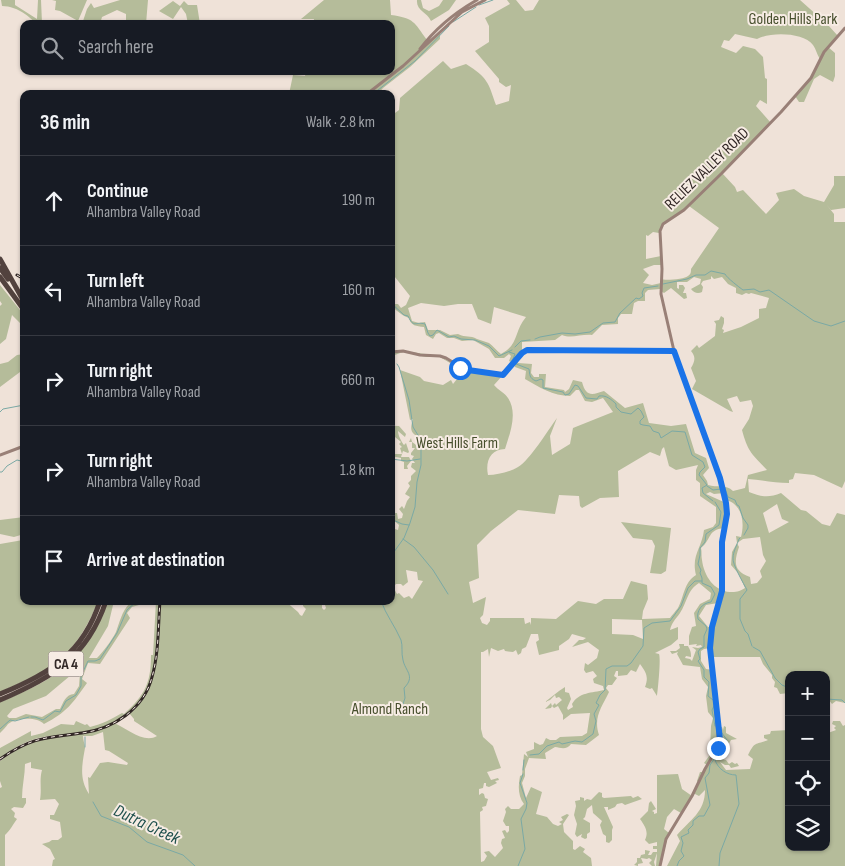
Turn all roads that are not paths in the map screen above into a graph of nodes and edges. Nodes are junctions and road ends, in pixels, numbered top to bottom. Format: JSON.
{"nodes":[{"id":1,"x":477,"y":0,"type":"edge"},
{"id":2,"x":485,"y":0,"type":"edge"},
{"id":3,"x":845,"y":28,"type":"edge"},
{"id":4,"x":417,"y":53,"type":"junction"},
{"id":5,"x":395,"y":72,"type":"edge"},
{"id":6,"x":391,"y":75,"type":"edge"},
{"id":7,"x":371,"y":90,"type":"edge"},
{"id":8,"x":0,"y":259,"type":"edge"},
{"id":9,"x":0,"y":268,"type":"edge"},
{"id":10,"x":0,"y":277,"type":"edge"},
{"id":11,"x":0,"y":282,"type":"edge"},
{"id":12,"x":20,"y":295,"type":"edge"},
{"id":13,"x":20,"y":296,"type":"edge"},
{"id":14,"x":15,"y":298,"type":"junction"},
{"id":15,"x":20,"y":305,"type":"edge"},
{"id":16,"x":674,"y":351,"type":"junction"},
{"id":17,"x":395,"y":352,"type":"edge"},
{"id":18,"x":20,"y":446,"type":"edge"},
{"id":19,"x":0,"y":454,"type":"edge"},
{"id":20,"x":98,"y":605,"type":"edge"},
{"id":21,"x":104,"y":605,"type":"edge"},
{"id":22,"x":0,"y":694,"type":"edge"},
{"id":23,"x":0,"y":700,"type":"edge"},
{"id":24,"x":660,"y":866,"type":"edge"}],
"edges":[{"from":1,"to":4,"type":"main road"},
{"from":2,"to":4,"type":"main road"},
{"from":3,"to":16,"type":"main road","name":"RELIEZ VALLEY ROAD"},
{"from":4,"to":5,"type":"main road"},
{"from":6,"to":7,"type":"main road"},
{"from":8,"to":12,"type":"highway"},
{"from":9,"to":13,"type":"highway"},
{"from":10,"to":14,"type":"highway"},
{"from":11,"to":14,"type":"highway"},
{"from":14,"to":15,"type":"highway"},
{"from":16,"to":17,"type":"main road"},
{"from":16,"to":24,"type":"main road"},
{"from":18,"to":19,"type":"main road"},
{"from":20,"to":22,"type":"highway","number":"CA 4"},
{"from":21,"to":23,"type":"highway","number":"CA 4"}]}
